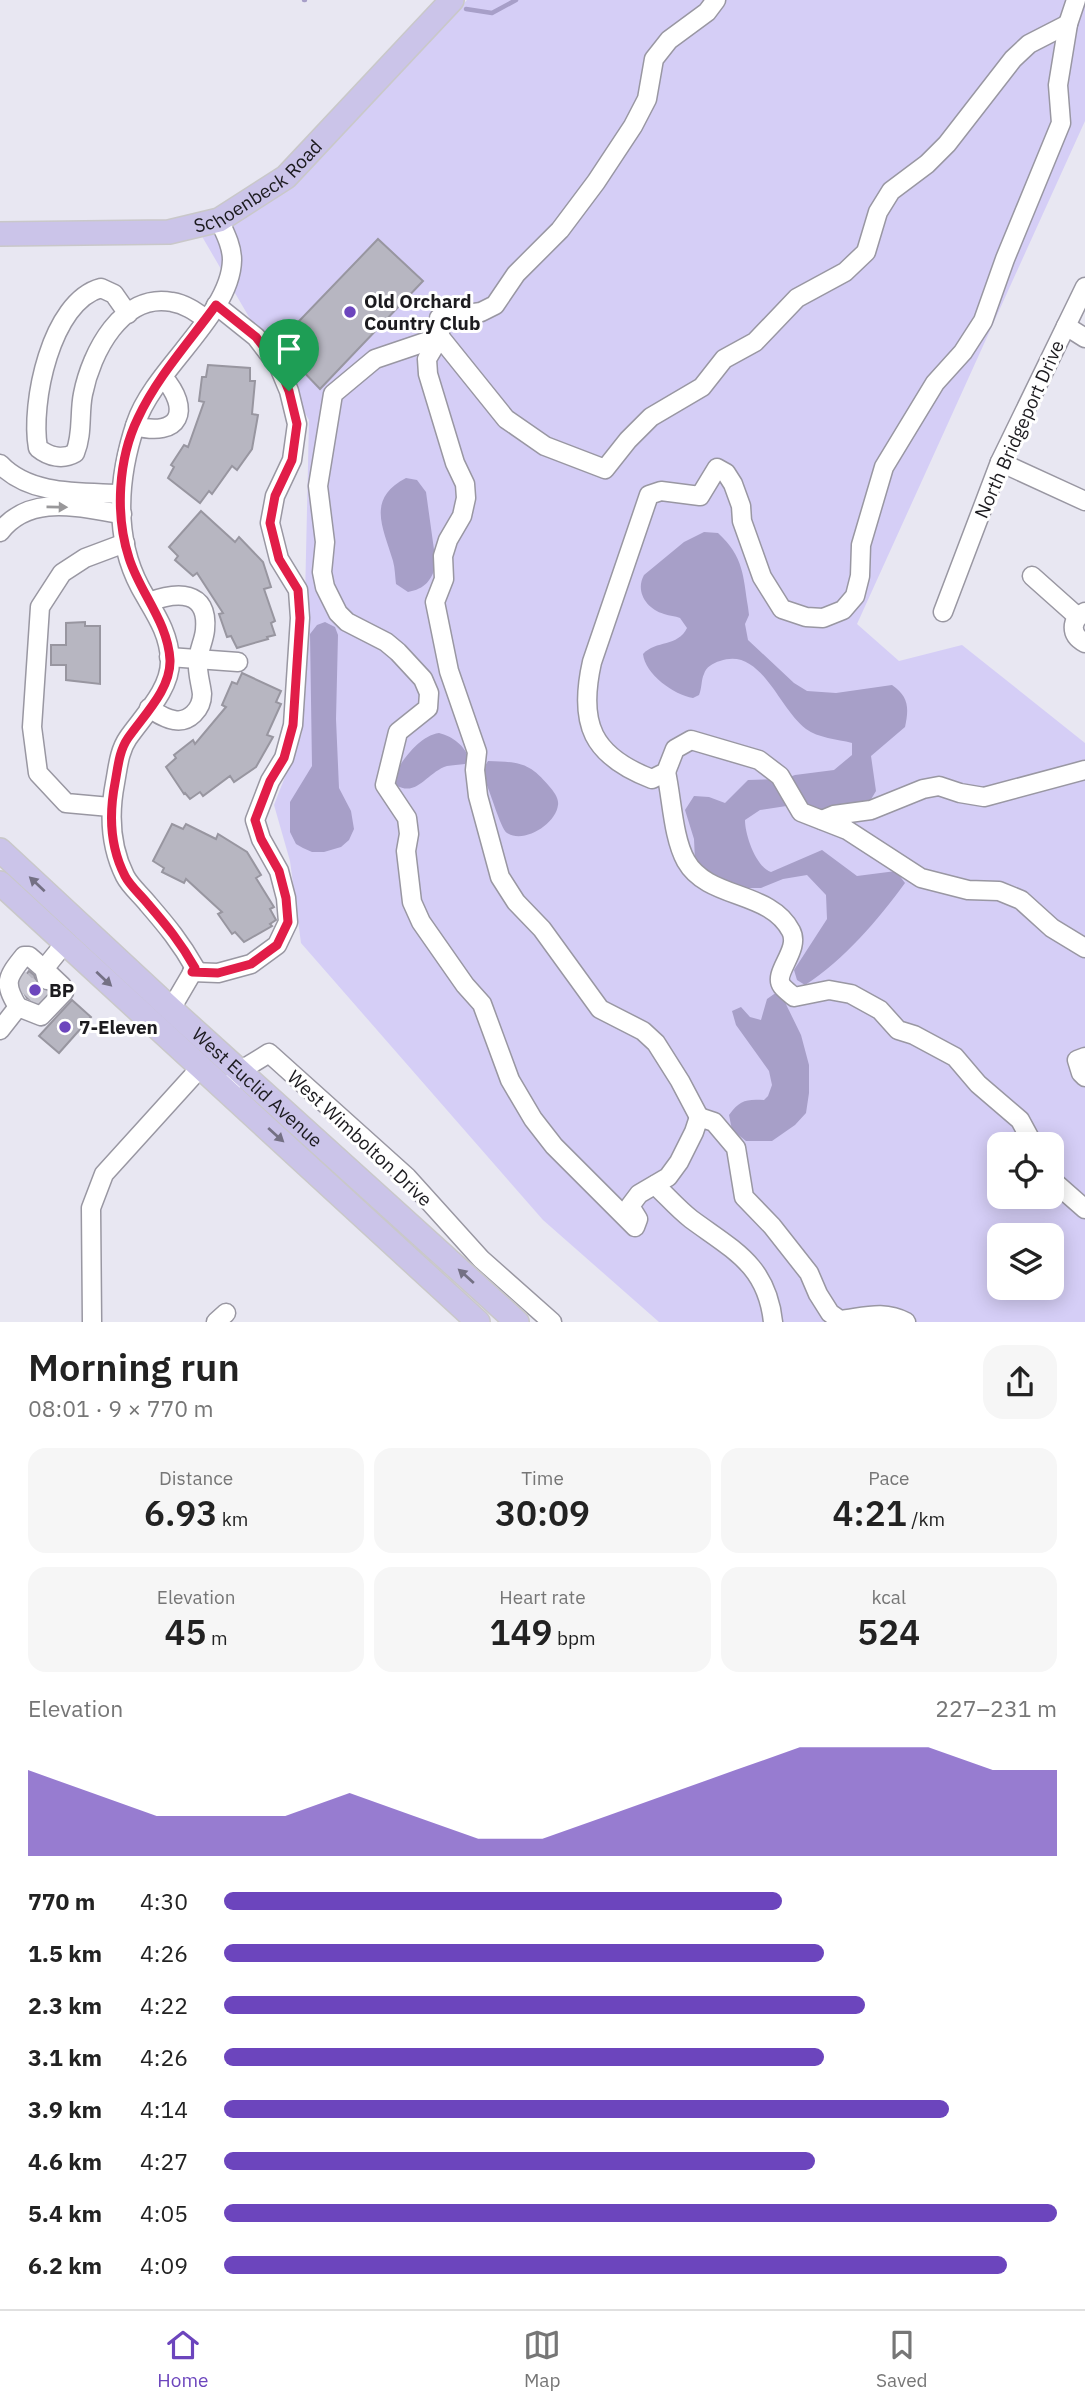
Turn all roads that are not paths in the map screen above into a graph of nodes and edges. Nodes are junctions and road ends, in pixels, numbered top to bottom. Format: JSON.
{"nodes":[{"id":1,"x":452,"y":0,"type":"edge"},
{"id":2,"x":716,"y":0,"type":"edge"},
{"id":3,"x":1076,"y":0,"type":"edge"},
{"id":4,"x":1068,"y":24,"type":"junction"},
{"id":5,"x":219,"y":220,"type":"junction"},
{"id":6,"x":0,"y":234,"type":"edge"},
{"id":7,"x":1085,"y":286,"type":"edge"},
{"id":8,"x":211,"y":312,"type":"junction"},
{"id":9,"x":128,"y":314,"type":"junction"},
{"id":10,"x":1066,"y":326,"type":"junction"},
{"id":11,"x":440,"y":337,"type":"junction"},
{"id":12,"x":1085,"y":338,"type":"edge"},
{"id":13,"x":163,"y":376,"type":"junction"},
{"id":14,"x":135,"y":426,"type":"junction"},
{"id":15,"x":1000,"y":462,"type":"junction"},
{"id":16,"x":0,"y":464,"type":"edge"},
{"id":17,"x":121,"y":495,"type":"junction"},
{"id":18,"x":1085,"y":501,"type":"edge"},
{"id":19,"x":122,"y":514,"type":"junction"},
{"id":20,"x":0,"y":532,"type":"edge"},
{"id":21,"x":125,"y":543,"type":"junction"},
{"id":22,"x":1032,"y":576,"type":"dead end"},
{"id":23,"x":149,"y":602,"type":"junction"},
{"id":24,"x":943,"y":612,"type":"dead end"},
{"id":25,"x":1081,"y":614,"type":"edge"},
{"id":26,"x":1085,"y":643,"type":"edge"},
{"id":27,"x":169,"y":657,"type":"junction"},
{"id":28,"x":197,"y":659,"type":"junction"},
{"id":29,"x":238,"y":662,"type":"dead end"},
{"id":30,"x":149,"y":708,"type":"junction"},
{"id":31,"x":1085,"y":770,"type":"edge"},
{"id":32,"x":666,"y":772,"type":"junction"},
{"id":33,"x":110,"y":807,"type":"junction"},
{"id":34,"x":822,"y":820,"type":"junction"},
{"id":35,"x":0,"y":850,"type":"edge"},
{"id":36,"x":0,"y":883,"type":"edge"},
{"id":37,"x":24,"y":905,"type":"junction"},
{"id":38,"x":1,"y":913,"type":"edge"},
{"id":39,"x":65,"y":943,"type":"junction"},
{"id":40,"x":1085,"y":948,"type":"edge"},
{"id":41,"x":192,"y":972,"type":"junction"},
{"id":42,"x":41,"y":978,"type":"junction"},
{"id":43,"x":24,"y":999,"type":"junction"},
{"id":44,"x":171,"y":1009,"type":"junction"},
{"id":45,"x":0,"y":1030,"type":"edge"},
{"id":46,"x":1085,"y":1057,"type":"edge"},
{"id":47,"x":201,"y":1067,"type":"junction"},
{"id":48,"x":241,"y":1073,"type":"junction"},
{"id":49,"x":1085,"y":1077,"type":"edge"},
{"id":50,"x":225,"y":1090,"type":"junction"},
{"id":51,"x":698,"y":1117,"type":"junction"},
{"id":52,"x":1026,"y":1132,"type":"edge"},
{"id":53,"x":655,"y":1185,"type":"junction"},
{"id":54,"x":1064,"y":1191,"type":"edge"},
{"id":55,"x":1085,"y":1209,"type":"edge"},
{"id":56,"x":92,"y":1322,"type":"edge"},
{"id":57,"x":478,"y":1322,"type":"edge"},
{"id":58,"x":517,"y":1322,"type":"edge"},
{"id":59,"x":552,"y":1322,"type":"edge"},
{"id":60,"x":773,"y":1322,"type":"edge"},
{"id":61,"x":906,"y":1322,"type":"edge"}],
"edges":[{"from":1,"to":5,"type":"main road","name":"Schoenbeck Road"},
{"from":2,"to":11,"type":"street"},
{"from":3,"to":4,"type":"street"},
{"from":4,"to":11,"type":"street"},
{"from":4,"to":32,"type":"street"},
{"from":5,"to":6,"type":"main road","name":"Schoenbeck Road"},
{"from":5,"to":8,"type":"street"},
{"from":7,"to":10,"type":"street","name":"North Bridgeport Drive"},
{"from":8,"to":9,"type":"street"},
{"from":8,"to":13,"type":"street"},
{"from":8,"to":41,"type":"street"},
{"from":9,"to":9,"type":"street"},
{"from":10,"to":12,"type":"street"},
{"from":10,"to":15,"type":"street","name":"North Bridgeport Drive"},
{"from":11,"to":51,"type":"street"},
{"from":11,"to":53,"type":"street"},
{"from":13,"to":14,"type":"street"},
{"from":13,"to":14,"type":"street"},
{"from":14,"to":17,"type":"street"},
{"from":15,"to":18,"type":"street"},
{"from":15,"to":24,"type":"street","name":"North Bridgeport Drive"},
{"from":16,"to":17,"type":"street"},
{"from":17,"to":19,"type":"street"},
{"from":20,"to":19,"type":"street","one_way":true},
{"from":19,"to":21,"type":"street"},
{"from":21,"to":23,"type":"street"},
{"from":21,"to":33,"type":"street"},
{"from":22,"to":25,"type":"street"},
{"from":23,"to":27,"type":"street"},
{"from":23,"to":28,"type":"street"},
{"from":25,"to":26,"type":"street"},
{"from":27,"to":28,"type":"street"},
{"from":27,"to":30,"type":"street"},
{"from":28,"to":29,"type":"street"},
{"from":28,"to":30,"type":"street"},
{"from":30,"to":33,"type":"street"},
{"from":31,"to":34,"type":"street"},
{"from":32,"to":34,"type":"street"},
{"from":32,"to":52,"type":"street"},
{"from":33,"to":41,"type":"street"},
{"from":34,"to":40,"type":"street"},
{"from":44,"to":35,"type":"main road","name":"West Euclid Avenue","one_way":true},
{"from":36,"to":37,"type":"main road","name":"West Euclid Avenue"},
{"from":37,"to":38,"type":"main road"},
{"from":37,"to":39,"type":"main road","name":"West Euclid Avenue"},
{"from":39,"to":42,"type":"street"},
{"from":39,"to":47,"type":"main road","name":"West Euclid Avenue","one_way":true},
{"from":41,"to":44,"type":"street"},
{"from":42,"to":43,"type":"street"},
{"from":42,"to":43,"type":"street"},
{"from":43,"to":45,"type":"street"},
{"from":44,"to":48,"type":"main road","name":"West Euclid Avenue"},
{"from":46,"to":49,"type":"street"},
{"from":47,"to":50,"type":"main road","name":"West Euclid Avenue"},
{"from":47,"to":56,"type":"street"},
{"from":48,"to":50,"type":"street","name":"West Wimbolton Drive"},
{"from":58,"to":48,"type":"main road","name":"West Euclid Avenue","one_way":true},
{"from":48,"to":59,"type":"street","name":"West Wimbolton Drive"},
{"from":50,"to":57,"type":"main road","name":"West Euclid Avenue","one_way":true},
{"from":51,"to":53,"type":"street"},
{"from":51,"to":61,"type":"street"},
{"from":53,"to":60,"type":"street"},
{"from":54,"to":55,"type":"street"}]}
